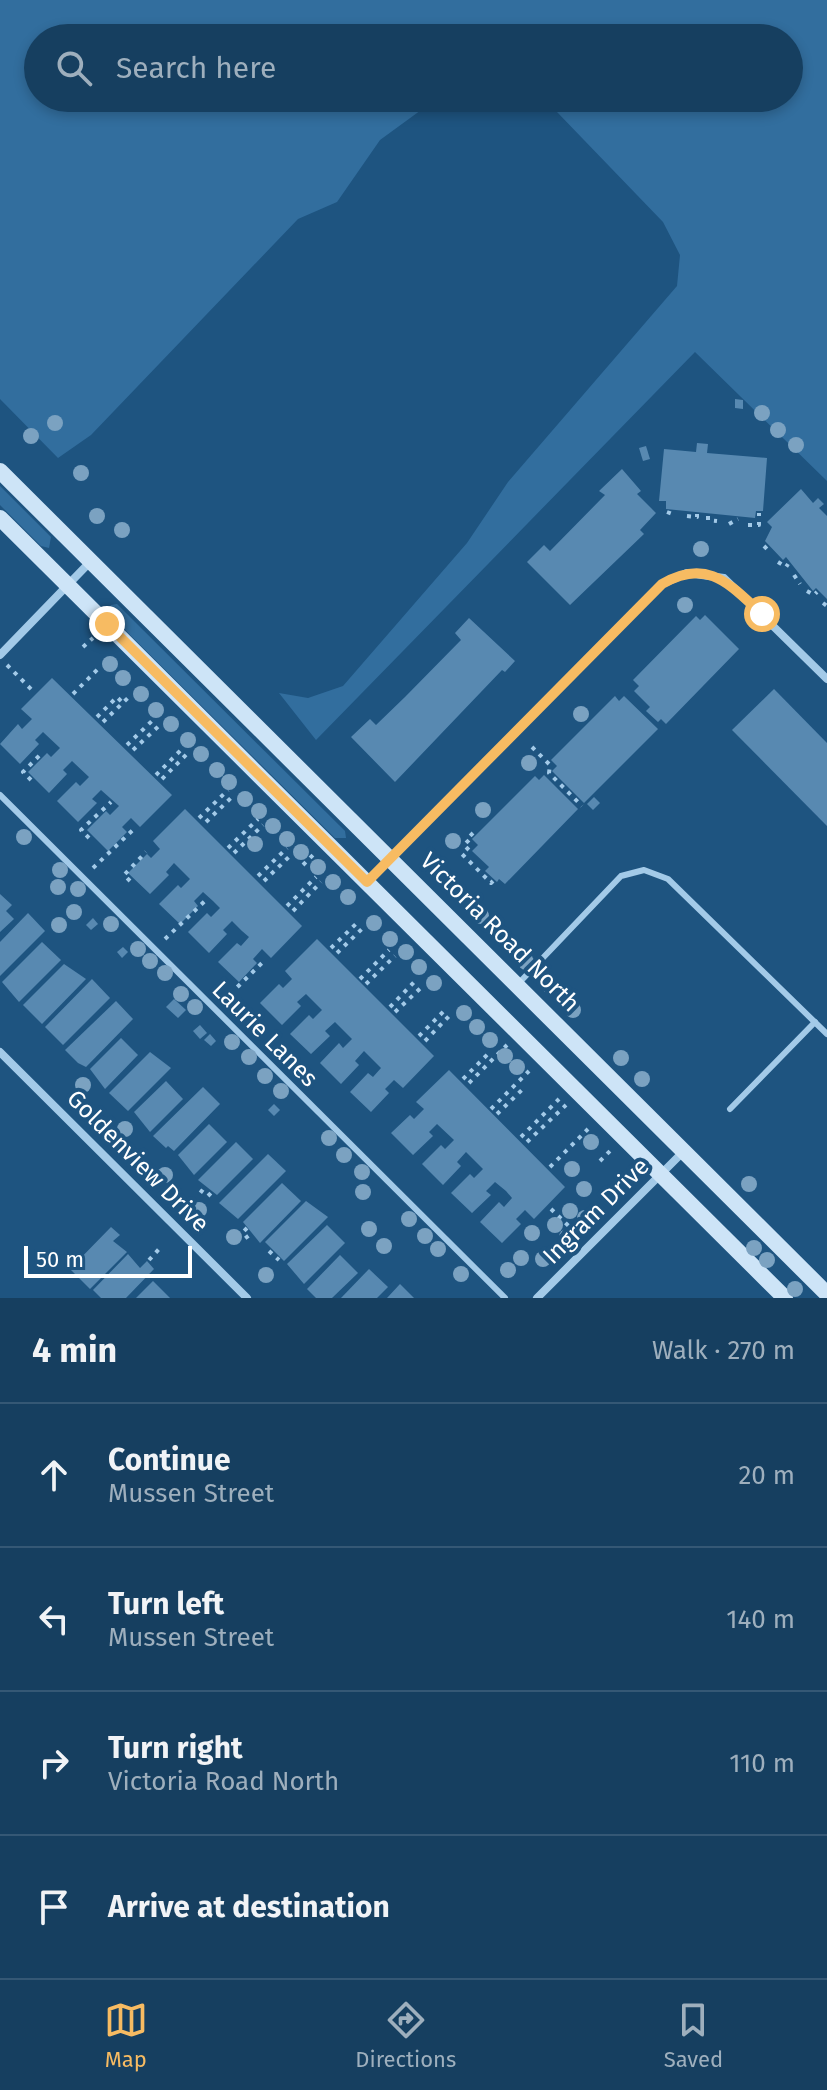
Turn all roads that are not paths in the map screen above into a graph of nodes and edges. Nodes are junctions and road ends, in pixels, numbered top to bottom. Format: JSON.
{"nodes":[{"id":1,"x":0,"y":471,"type":"edge"},
{"id":2,"x":0,"y":518,"type":"edge"},
{"id":3,"x":91,"y":561,"type":"junction"},
{"id":4,"x":68,"y":585,"type":"junction"},
{"id":5,"x":0,"y":656,"type":"edge"},
{"id":6,"x":827,"y":679,"type":"edge"},
{"id":7,"x":0,"y":795,"type":"edge"},
{"id":8,"x":392,"y":859,"type":"junction"},
{"id":9,"x":367,"y":882,"type":"junction"},
{"id":10,"x":518,"y":984,"type":"junction"},
{"id":11,"x":815,"y":1022,"type":"junction"},
{"id":12,"x":827,"y":1034,"type":"edge"},
{"id":13,"x":0,"y":1052,"type":"edge"},
{"id":14,"x":730,"y":1109,"type":"dead end"},
{"id":15,"x":683,"y":1152,"type":"junction"},
{"id":16,"x":660,"y":1175,"type":"junction"},
{"id":17,"x":827,"y":1294,"type":"edge"},
{"id":18,"x":247,"y":1298,"type":"edge"},
{"id":19,"x":505,"y":1298,"type":"edge"},
{"id":20,"x":537,"y":1298,"type":"edge"},
{"id":21,"x":785,"y":1298,"type":"edge"}],
"edges":[{"from":1,"to":3,"type":"main road","name":"Victoria Road North"},
{"from":2,"to":4,"type":"main road"},
{"from":3,"to":4,"type":"street"},
{"from":3,"to":8,"type":"main road","name":"Victoria Road North"},
{"from":4,"to":5,"type":"street"},
{"from":4,"to":9,"type":"main road"},
{"from":6,"to":8,"type":"street"},
{"from":7,"to":19,"type":"lane","name":"Laurie Lanes"},
{"from":8,"to":9,"type":"street"},
{"from":8,"to":10,"type":"main road","name":"Victoria Road North"},
{"from":9,"to":16,"type":"main road"},
{"from":10,"to":11,"type":"lane"},
{"from":10,"to":15,"type":"main road","name":"Victoria Road North"},
{"from":11,"to":12,"type":"lane"},
{"from":11,"to":14,"type":"lane"},
{"from":13,"to":18,"type":"street","name":"Goldenview Drive"},
{"from":15,"to":16,"type":"street","name":"Ingram Drive"},
{"from":15,"to":17,"type":"main road","name":"Victoria Road North"},
{"from":16,"to":20,"type":"street","name":"Ingram Drive"},
{"from":16,"to":21,"type":"main road"}]}
